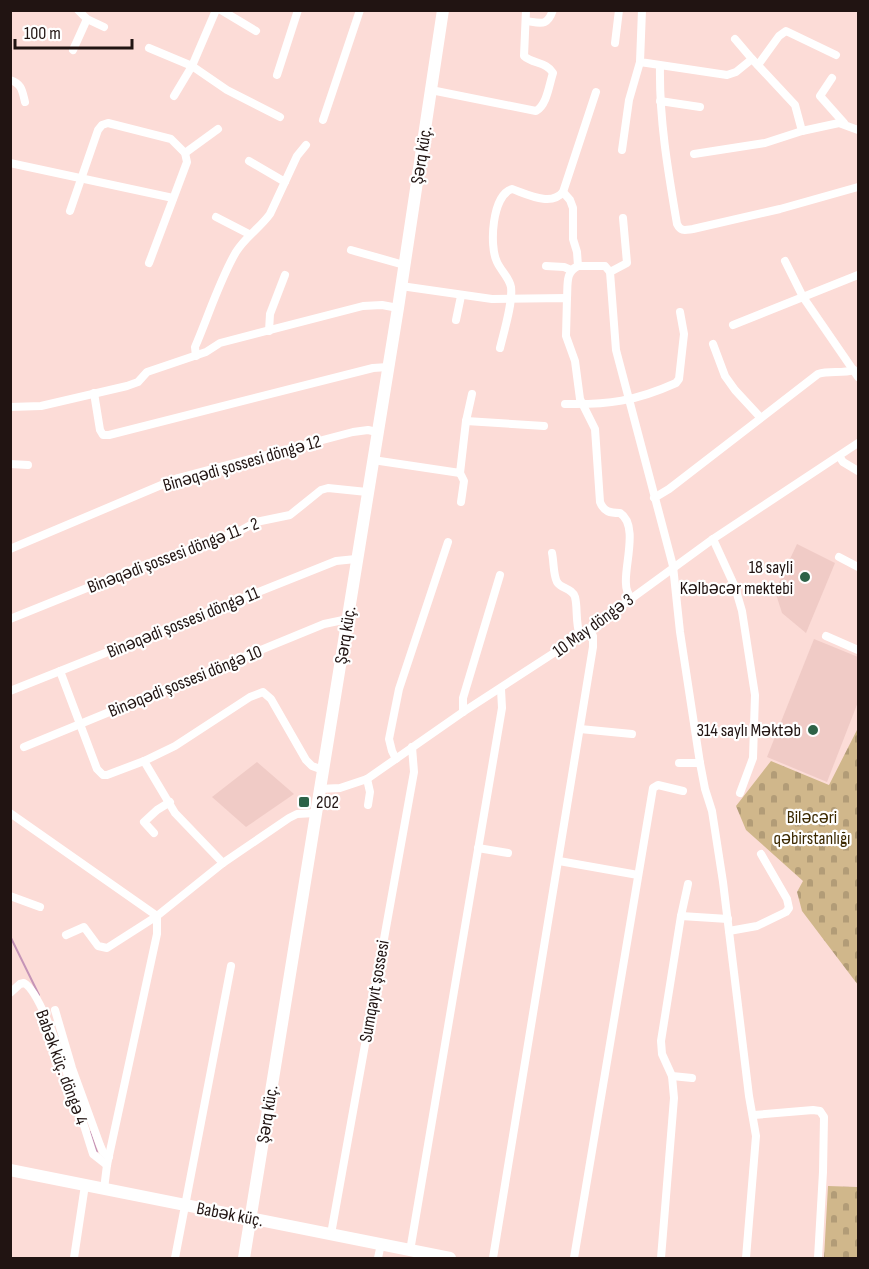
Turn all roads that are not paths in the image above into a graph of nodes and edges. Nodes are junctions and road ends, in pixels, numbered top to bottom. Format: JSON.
{"nodes":[{"id":1,"x":78,"y":10,"type":"edge"},
{"id":2,"x":216,"y":10,"type":"edge"},
{"id":3,"x":221,"y":10,"type":"edge"},
{"id":4,"x":298,"y":10,"type":"edge"},
{"id":5,"x":360,"y":10,"type":"edge"},
{"id":6,"x":443,"y":10,"type":"edge"},
{"id":7,"x":526,"y":10,"type":"edge"},
{"id":8,"x":554,"y":10,"type":"edge"},
{"id":9,"x":620,"y":10,"type":"edge"},
{"id":10,"x":642,"y":10,"type":"edge"},
{"id":11,"x":87,"y":19,"type":"junction"},
{"id":12,"x":526,"y":21,"type":"junction"},
{"id":13,"x":104,"y":27,"type":"dead end"},
{"id":14,"x":256,"y":31,"type":"dead end"},
{"id":15,"x":735,"y":39,"type":"dead end"},
{"id":16,"x":615,"y":43,"type":"dead end"},
{"id":17,"x":150,"y":48,"type":"dead end"},
{"id":18,"x":73,"y":50,"type":"dead end"},
{"id":19,"x":836,"y":55,"type":"dead end"},
{"id":20,"x":640,"y":62,"type":"junction"},
{"id":21,"x":755,"y":62,"type":"junction"},
{"id":22,"x":192,"y":66,"type":"junction"},
{"id":23,"x":660,"y":66,"type":"junction"},
{"id":24,"x":277,"y":75,"type":"dead end"},
{"id":25,"x":832,"y":78,"type":"dead end"},
{"id":26,"x":10,"y":80,"type":"edge"},
{"id":27,"x":431,"y":90,"type":"junction"},
{"id":28,"x":596,"y":92,"type":"dead end"},
{"id":29,"x":174,"y":96,"type":"dead end"},
{"id":30,"x":660,"y":100,"type":"junction"},
{"id":31,"x":25,"y":102,"type":"dead end"},
{"id":32,"x":700,"y":106,"type":"dead end"},
{"id":33,"x":280,"y":117,"type":"dead end"},
{"id":34,"x":323,"y":120,"type":"dead end"},
{"id":35,"x":844,"y":123,"type":"junction"},
{"id":36,"x":218,"y":129,"type":"dead end"},
{"id":37,"x":858,"y":130,"type":"edge"},
{"id":38,"x":802,"y":131,"type":"junction"},
{"id":39,"x":306,"y":145,"type":"dead end"},
{"id":40,"x":622,"y":150,"type":"dead end"},
{"id":41,"x":185,"y":153,"type":"junction"},
{"id":42,"x":694,"y":154,"type":"dead end"},
{"id":43,"x":249,"y":161,"type":"dead end"},
{"id":44,"x":10,"y":163,"type":"edge"},
{"id":45,"x":81,"y":179,"type":"junction"},
{"id":46,"x":285,"y":182,"type":"junction"},
{"id":47,"x":858,"y":186,"type":"edge"},
{"id":48,"x":563,"y":192,"type":"junction"},
{"id":49,"x":173,"y":198,"type":"junction"},
{"id":50,"x":70,"y":211,"type":"dead end"},
{"id":51,"x":216,"y":217,"type":"dead end"},
{"id":52,"x":623,"y":218,"type":"dead end"},
{"id":53,"x":249,"y":234,"type":"junction"},
{"id":54,"x":351,"y":250,"type":"dead end"},
{"id":55,"x":785,"y":261,"type":"dead end"},
{"id":56,"x":149,"y":263,"type":"dead end"},
{"id":57,"x":404,"y":265,"type":"junction"},
{"id":58,"x":546,"y":266,"type":"dead end"},
{"id":59,"x":575,"y":268,"type":"junction"},
{"id":60,"x":610,"y":272,"type":"junction"},
{"id":61,"x":285,"y":275,"type":"dead end"},
{"id":62,"x":858,"y":275,"type":"edge"},
{"id":63,"x":401,"y":286,"type":"junction"},
{"id":64,"x":461,"y":296,"type":"junction"},
{"id":65,"x":803,"y":297,"type":"junction"},
{"id":66,"x":510,"y":298,"type":"junction"},
{"id":67,"x":567,"y":298,"type":"junction"},
{"id":68,"x":398,"y":308,"type":"junction"},
{"id":69,"x":680,"y":312,"type":"dead end"},
{"id":70,"x":456,"y":320,"type":"dead end"},
{"id":71,"x":733,"y":325,"type":"dead end"},
{"id":72,"x":269,"y":331,"type":"junction"},
{"id":73,"x":713,"y":344,"type":"dead end"},
{"id":74,"x":500,"y":348,"type":"dead end"},
{"id":75,"x":196,"y":356,"type":"junction"},
{"id":76,"x":388,"y":367,"type":"junction"},
{"id":77,"x":856,"y":373,"type":"edge"},
{"id":78,"x":94,"y":393,"type":"junction"},
{"id":79,"x":472,"y":394,"type":"dead end"},
{"id":80,"x":628,"y":400,"type":"junction"},
{"id":81,"x":565,"y":404,"type":"dead end"},
{"id":82,"x":583,"y":404,"type":"junction"},
{"id":83,"x":10,"y":407,"type":"edge"},
{"id":84,"x":760,"y":417,"type":"junction"},
{"id":85,"x":466,"y":421,"type":"junction"},
{"id":86,"x":544,"y":426,"type":"dead end"},
{"id":87,"x":377,"y":432,"type":"junction"},
{"id":88,"x":858,"y":443,"type":"edge"},
{"id":89,"x":839,"y":456,"type":"junction"},
{"id":90,"x":373,"y":460,"type":"junction"},
{"id":91,"x":10,"y":464,"type":"edge"},
{"id":92,"x":28,"y":465,"type":"dead end"},
{"id":93,"x":858,"y":471,"type":"edge"},
{"id":94,"x":460,"y":473,"type":"junction"},
{"id":95,"x":367,"y":492,"type":"junction"},
{"id":96,"x":654,"y":498,"type":"junction"},
{"id":97,"x":461,"y":502,"type":"dead end"},
{"id":98,"x":713,"y":539,"type":"junction"},
{"id":99,"x":448,"y":542,"type":"dead end"},
{"id":100,"x":10,"y":549,"type":"edge"},
{"id":101,"x":552,"y":553,"type":"dead end"},
{"id":102,"x":839,"y":558,"type":"dead end"},
{"id":103,"x":356,"y":559,"type":"junction"},
{"id":104,"x":673,"y":566,"type":"junction"},
{"id":105,"x":858,"y":567,"type":"edge"},
{"id":106,"x":500,"y":575,"type":"dead end"},
{"id":107,"x":630,"y":598,"type":"junction"},
{"id":108,"x":10,"y":619,"type":"edge"},
{"id":109,"x":348,"y":619,"type":"junction"},
{"id":110,"x":590,"y":629,"type":"junction"},
{"id":111,"x":580,"y":636,"type":"junction"},
{"id":112,"x":826,"y":636,"type":"dead end"},
{"id":113,"x":858,"y":650,"type":"edge"},
{"id":114,"x":60,"y":671,"type":"junction"},
{"id":115,"x":501,"y":689,"type":"junction"},
{"id":116,"x":10,"y":691,"type":"edge"},
{"id":117,"x":463,"y":712,"type":"junction"},
{"id":118,"x":81,"y":724,"type":"junction"},
{"id":119,"x":580,"y":729,"type":"junction"},
{"id":120,"x":632,"y":734,"type":"dead end"},
{"id":121,"x":24,"y":747,"type":"dead end"},
{"id":122,"x":412,"y":747,"type":"junction"},
{"id":123,"x":396,"y":759,"type":"junction"},
{"id":124,"x":144,"y":761,"type":"junction"},
{"id":125,"x":679,"y":763,"type":"dead end"},
{"id":126,"x":700,"y":764,"type":"junction"},
{"id":127,"x":323,"y":770,"type":"junction"},
{"id":128,"x":367,"y":779,"type":"junction"},
{"id":129,"x":320,"y":789,"type":"junction"},
{"id":130,"x":683,"y":791,"type":"dead end"},
{"id":131,"x":740,"y":793,"type":"dead end"},
{"id":132,"x":170,"y":802,"type":"junction"},
{"id":133,"x":368,"y":805,"type":"dead end"},
{"id":134,"x":10,"y":813,"type":"edge"},
{"id":135,"x":315,"y":813,"type":"junction"},
{"id":136,"x":154,"y":833,"type":"dead end"},
{"id":137,"x":478,"y":848,"type":"junction"},
{"id":138,"x":508,"y":853,"type":"dead end"},
{"id":139,"x":761,"y":854,"type":"dead end"},
{"id":140,"x":559,"y":861,"type":"junction"},
{"id":141,"x":223,"y":863,"type":"junction"},
{"id":142,"x":638,"y":875,"type":"junction"},
{"id":143,"x":688,"y":884,"type":"dead end"},
{"id":144,"x":10,"y":896,"type":"edge"},
{"id":145,"x":40,"y":907,"type":"dead end"},
{"id":146,"x":158,"y":916,"type":"junction"},
{"id":147,"x":681,"y":916,"type":"junction"},
{"id":148,"x":728,"y":919,"type":"junction"},
{"id":149,"x":729,"y":931,"type":"junction"},
{"id":150,"x":66,"y":935,"type":"dead end"},
{"id":151,"x":231,"y":966,"type":"dead end"},
{"id":152,"x":10,"y":993,"type":"edge"},
{"id":153,"x":55,"y":1010,"type":"dead end"},
{"id":154,"x":672,"y":1076,"type":"junction"},
{"id":155,"x":692,"y":1078,"type":"dead end"},
{"id":156,"x":754,"y":1115,"type":"junction"},
{"id":157,"x":108,"y":1161,"type":"junction"},
{"id":158,"x":10,"y":1170,"type":"edge"},
{"id":159,"x":84,"y":1185,"type":"junction"},
{"id":160,"x":104,"y":1189,"type":"junction"},
{"id":161,"x":185,"y":1206,"type":"junction"},
{"id":162,"x":250,"y":1218,"type":"junction"},
{"id":163,"x":331,"y":1234,"type":"junction"},
{"id":164,"x":381,"y":1245,"type":"junction"},
{"id":165,"x":410,"y":1251,"type":"junction"},
{"id":166,"x":75,"y":1258,"type":"edge"},
{"id":167,"x":175,"y":1258,"type":"edge"},
{"id":168,"x":244,"y":1258,"type":"edge"},
{"id":169,"x":378,"y":1258,"type":"edge"},
{"id":170,"x":450,"y":1258,"type":"edge"},
{"id":171,"x":493,"y":1258,"type":"edge"},
{"id":172,"x":574,"y":1258,"type":"edge"},
{"id":173,"x":661,"y":1258,"type":"edge"},
{"id":174,"x":746,"y":1258,"type":"edge"},
{"id":175,"x":818,"y":1258,"type":"edge"}],
"edges":[{"from":1,"to":11,"type":"street"},
{"from":2,"to":22,"type":"street"},
{"from":3,"to":14,"type":"street"},
{"from":4,"to":24,"type":"street"},
{"from":5,"to":34,"type":"street"},
{"from":6,"to":27,"type":"street","name":"Şərq küç."},
{"from":7,"to":12,"type":"street"},
{"from":8,"to":12,"type":"street"},
{"from":9,"to":16,"type":"street"},
{"from":10,"to":20,"type":"street"},
{"from":11,"to":13,"type":"street"},
{"from":11,"to":18,"type":"street"},
{"from":12,"to":27,"type":"street"},
{"from":15,"to":21,"type":"street"},
{"from":17,"to":22,"type":"street"},
{"from":19,"to":21,"type":"street"},
{"from":20,"to":23,"type":"street"},
{"from":20,"to":40,"type":"street"},
{"from":21,"to":23,"type":"street"},
{"from":21,"to":38,"type":"street"},
{"from":22,"to":29,"type":"street"},
{"from":22,"to":33,"type":"street"},
{"from":23,"to":30,"type":"street"},
{"from":25,"to":35,"type":"street"},
{"from":26,"to":31,"type":"street"},
{"from":27,"to":57,"type":"street","name":"Şərq küç."},
{"from":28,"to":48,"type":"street"},
{"from":30,"to":32,"type":"street"},
{"from":30,"to":47,"type":"street"},
{"from":35,"to":37,"type":"street"},
{"from":35,"to":38,"type":"street"},
{"from":36,"to":41,"type":"street"},
{"from":38,"to":42,"type":"street"},
{"from":39,"to":46,"type":"street"},
{"from":41,"to":45,"type":"street"},
{"from":41,"to":49,"type":"street"},
{"from":43,"to":46,"type":"street"},
{"from":44,"to":45,"type":"street"},
{"from":45,"to":49,"type":"street"},
{"from":45,"to":50,"type":"street"},
{"from":46,"to":53,"type":"street"},
{"from":48,"to":59,"type":"street"},
{"from":48,"to":66,"type":"street"},
{"from":49,"to":56,"type":"street"},
{"from":51,"to":53,"type":"street"},
{"from":52,"to":60,"type":"street"},
{"from":53,"to":75,"type":"street"},
{"from":54,"to":57,"type":"street"},
{"from":55,"to":65,"type":"street"},
{"from":57,"to":63,"type":"street","name":"Şərq küç."},
{"from":58,"to":59,"type":"street"},
{"from":59,"to":60,"type":"street"},
{"from":59,"to":67,"type":"street"},
{"from":60,"to":80,"type":"street"},
{"from":61,"to":72,"type":"street"},
{"from":62,"to":65,"type":"street"},
{"from":63,"to":64,"type":"street"},
{"from":63,"to":68,"type":"street","name":"Şərq küç."},
{"from":64,"to":66,"type":"street"},
{"from":64,"to":70,"type":"street"},
{"from":65,"to":71,"type":"street"},
{"from":65,"to":77,"type":"street"},
{"from":66,"to":67,"type":"street"},
{"from":66,"to":74,"type":"street"},
{"from":67,"to":82,"type":"street"},
{"from":68,"to":72,"type":"street"},
{"from":68,"to":76,"type":"street","name":"Şərq küç."},
{"from":69,"to":80,"type":"street"},
{"from":72,"to":75,"type":"street"},
{"from":73,"to":84,"type":"street"},
{"from":75,"to":78,"type":"street"},
{"from":76,"to":78,"type":"street"},
{"from":76,"to":87,"type":"street","name":"Şərq küç."},
{"from":77,"to":84,"type":"street"},
{"from":78,"to":83,"type":"street"},
{"from":79,"to":85,"type":"street"},
{"from":80,"to":82,"type":"street"},
{"from":80,"to":96,"type":"street"},
{"from":81,"to":82,"type":"street"},
{"from":82,"to":107,"type":"street"},
{"from":84,"to":96,"type":"street"},
{"from":85,"to":86,"type":"street"},
{"from":85,"to":94,"type":"street"},
{"from":87,"to":90,"type":"street","name":"Şərq küç."},
{"from":87,"to":100,"type":"street","name":"Binəqədi şossesi döngə 12"},
{"from":88,"to":89,"type":"street","name":"10 May döngə 3"},
{"from":89,"to":93,"type":"street"},
{"from":89,"to":98,"type":"street","name":"10 May döngə 3"},
{"from":90,"to":94,"type":"street"},
{"from":90,"to":95,"type":"street","name":"Şərq küç."},
{"from":91,"to":92,"type":"street"},
{"from":94,"to":97,"type":"street"},
{"from":95,"to":103,"type":"street","name":"Şərq küç."},
{"from":95,"to":108,"type":"street","name":"Binəqədi şossesi döngə 11 - 2"},
{"from":96,"to":104,"type":"street"},
{"from":98,"to":104,"type":"street","name":"10 May döngə 3"},
{"from":98,"to":131,"type":"street"},
{"from":99,"to":123,"type":"street"},
{"from":101,"to":111,"type":"street"},
{"from":102,"to":105,"type":"street"},
{"from":103,"to":109,"type":"street","name":"Şərq küç."},
{"from":103,"to":114,"type":"street","name":"Binəqədi şossesi döngə 11"},
{"from":104,"to":107,"type":"street","name":"10 May döngə 3"},
{"from":104,"to":126,"type":"street"},
{"from":106,"to":117,"type":"street"},
{"from":107,"to":110,"type":"street","name":"10 May döngə 3"},
{"from":109,"to":118,"type":"street","name":"Binəqədi şossesi döngə 10"},
{"from":109,"to":127,"type":"street","name":"Şərq küç."},
{"from":110,"to":111,"type":"street","name":"10 May döngə 3"},
{"from":110,"to":119,"type":"street"},
{"from":111,"to":115,"type":"street","name":"10 May döngə 3"},
{"from":112,"to":113,"type":"street"},
{"from":114,"to":116,"type":"street","name":"Binəqədi şossesi döngə 11"},
{"from":114,"to":118,"type":"street"},
{"from":115,"to":117,"type":"street","name":"10 May döngə 3"},
{"from":115,"to":137,"type":"street"},
{"from":117,"to":122,"type":"street","name":"10 May döngə 3"},
{"from":118,"to":121,"type":"street","name":"Binəqədi şossesi döngə 10"},
{"from":118,"to":124,"type":"street"},
{"from":119,"to":120,"type":"street"},
{"from":119,"to":140,"type":"street"},
{"from":122,"to":123,"type":"street","name":"10 May döngə 3"},
{"from":122,"to":163,"type":"street","name":"Sumqayıt şossesi"},
{"from":123,"to":128,"type":"street","name":"10 May döngə 3"},
{"from":124,"to":127,"type":"street"},
{"from":124,"to":132,"type":"street"},
{"from":125,"to":126,"type":"street"},
{"from":126,"to":148,"type":"street"},
{"from":127,"to":129,"type":"street","name":"Şərq küç."},
{"from":128,"to":129,"type":"street","name":"10 May döngə 3"},
{"from":128,"to":133,"type":"street"},
{"from":129,"to":135,"type":"street","name":"Şərq küç."},
{"from":130,"to":142,"type":"street"},
{"from":132,"to":136,"type":"street"},
{"from":132,"to":141,"type":"street"},
{"from":134,"to":146,"type":"street"},
{"from":135,"to":141,"type":"street"},
{"from":135,"to":162,"type":"street","name":"Şərq küç."},
{"from":137,"to":138,"type":"street"},
{"from":137,"to":165,"type":"street"},
{"from":139,"to":149,"type":"street"},
{"from":140,"to":142,"type":"street"},
{"from":140,"to":171,"type":"street"},
{"from":141,"to":146,"type":"street"},
{"from":142,"to":172,"type":"street"},
{"from":143,"to":147,"type":"street"},
{"from":144,"to":145,"type":"street"},
{"from":146,"to":150,"type":"street"},
{"from":146,"to":157,"type":"street"},
{"from":147,"to":148,"type":"street"},
{"from":147,"to":154,"type":"street"},
{"from":148,"to":149,"type":"street"},
{"from":149,"to":156,"type":"street"},
{"from":151,"to":161,"type":"street"},
{"from":152,"to":157,"type":"street","name":"Babək küç. döngə 4"},
{"from":153,"to":157,"type":"street"},
{"from":154,"to":155,"type":"street"},
{"from":154,"to":173,"type":"street"},
{"from":156,"to":174,"type":"street"},
{"from":156,"to":175,"type":"street"},
{"from":157,"to":160,"type":"street"},
{"from":158,"to":159,"type":"street","name":"Babək küç."},
{"from":159,"to":160,"type":"street","name":"Babək küç."},
{"from":159,"to":166,"type":"street"},
{"from":160,"to":161,"type":"street","name":"Babək küç."},
{"from":161,"to":162,"type":"street","name":"Babək küç."},
{"from":161,"to":167,"type":"street"},
{"from":162,"to":163,"type":"street","name":"Babək küç."},
{"from":162,"to":168,"type":"street","name":"Şərq küç."},
{"from":163,"to":164,"type":"street","name":"Babək küç."},
{"from":164,"to":165,"type":"street","name":"Babək küç."},
{"from":164,"to":169,"type":"street"},
{"from":165,"to":170,"type":"street","name":"Babək küç."}]}
